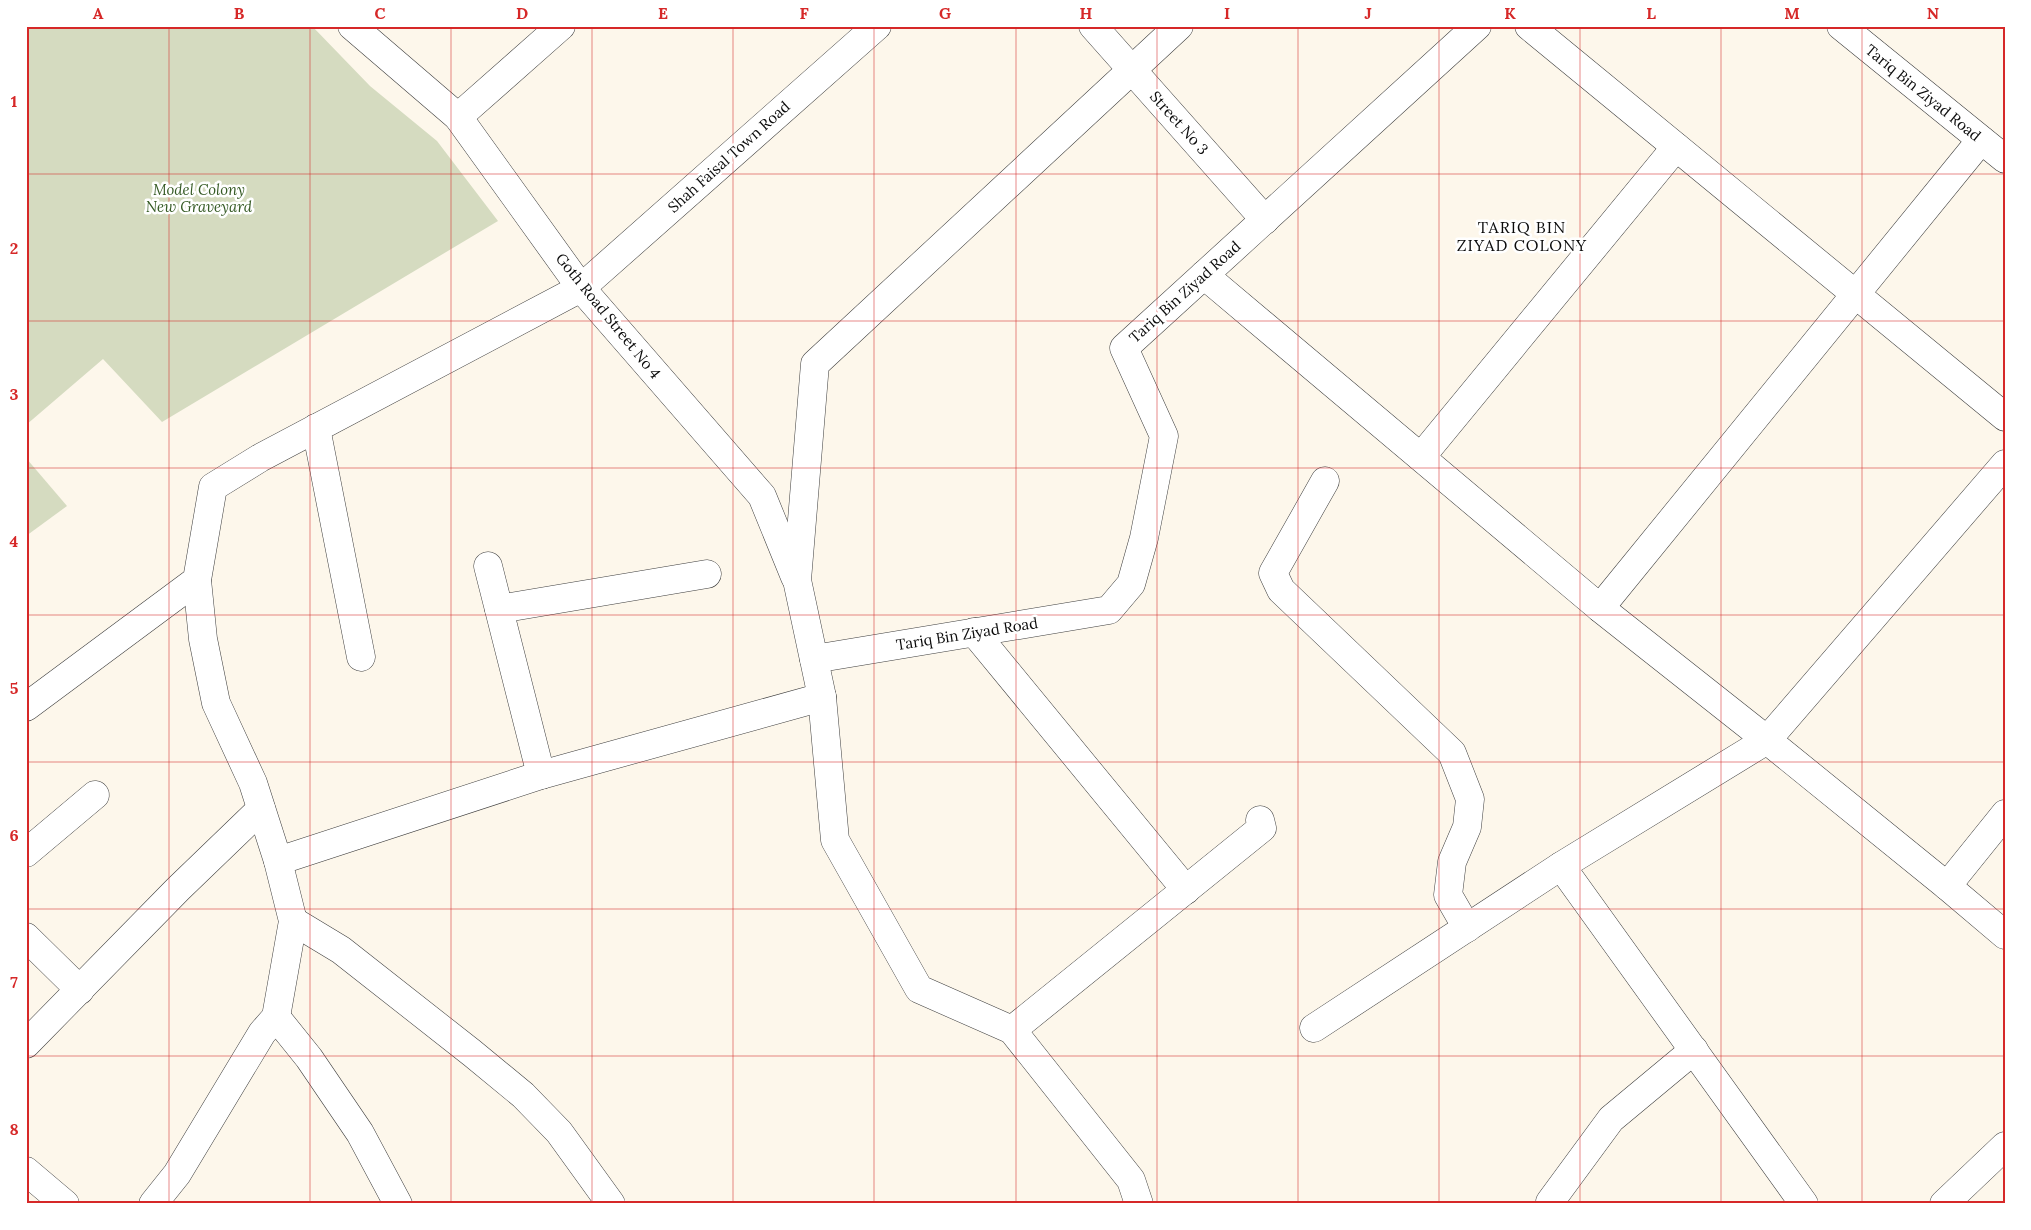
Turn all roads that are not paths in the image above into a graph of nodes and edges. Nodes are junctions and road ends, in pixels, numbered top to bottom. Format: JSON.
{"nodes":[{"id":1,"x":352,"y":26,"type":"edge"},
{"id":2,"x":561,"y":26,"type":"edge"},
{"id":3,"x":876,"y":26,"type":"edge"},
{"id":4,"x":1093,"y":26,"type":"edge"},
{"id":5,"x":1179,"y":26,"type":"edge"},
{"id":6,"x":1477,"y":26,"type":"edge"},
{"id":7,"x":1528,"y":26,"type":"edge"},
{"id":8,"x":1841,"y":26,"type":"edge"},
{"id":9,"x":1131,"y":70,"type":"junction"},
{"id":10,"x":458,"y":117,"type":"junction"},
{"id":11,"x":1981,"y":140,"type":"junction"},
{"id":12,"x":1676,"y":147,"type":"junction"},
{"id":13,"x":2005,"y":159,"type":"edge"},
{"id":14,"x":1265,"y":220,"type":"junction"},
{"id":15,"x":1204,"y":275,"type":"junction"},
{"id":16,"x":581,"y":288,"type":"junction"},
{"id":17,"x":1855,"y":295,"type":"junction"},
{"id":18,"x":2005,"y":417,"type":"edge"},
{"id":19,"x":316,"y":428,"type":"junction"},
{"id":20,"x":1421,"y":457,"type":"junction"},
{"id":21,"x":2005,"y":464,"type":"edge"},
{"id":22,"x":1325,"y":481,"type":"dead end"},
{"id":23,"x":488,"y":566,"type":"dead end"},
{"id":24,"x":707,"y":574,"type":"dead end"},
{"id":25,"x":197,"y":580,"type":"junction"},
{"id":26,"x":797,"y":580,"type":"junction"},
{"id":27,"x":1600,"y":608,"type":"junction"},
{"id":28,"x":499,"y":609,"type":"junction"},
{"id":29,"x":974,"y":632,"type":"junction"},
{"id":30,"x":361,"y":657,"type":"dead end"},
{"id":31,"x":814,"y":659,"type":"junction"},
{"id":32,"x":822,"y":697,"type":"junction"},
{"id":33,"x":26,"y":707,"type":"edge"},
{"id":34,"x":1767,"y":740,"type":"junction"},
{"id":35,"x":541,"y":775,"type":"junction"},
{"id":36,"x":95,"y":795,"type":"dead end"},
{"id":37,"x":261,"y":809,"type":"junction"},
{"id":38,"x":2005,"y":814,"type":"edge"},
{"id":39,"x":1260,"y":820,"type":"dead end"},
{"id":40,"x":26,"y":853,"type":"edge"},
{"id":41,"x":278,"y":861,"type":"junction"},
{"id":42,"x":1561,"y":866,"type":"junction"},
{"id":43,"x":1947,"y":886,"type":"junction"},
{"id":44,"x":1186,"y":890,"type":"junction"},
{"id":45,"x":293,"y":921,"type":"junction"},
{"id":46,"x":1468,"y":928,"type":"junction"},
{"id":47,"x":2005,"y":935,"type":"edge"},
{"id":48,"x":26,"y":937,"type":"edge"},
{"id":49,"x":80,"y":990,"type":"junction"},
{"id":50,"x":276,"y":1017,"type":"junction"},
{"id":51,"x":1314,"y":1028,"type":"dead end"},
{"id":52,"x":1012,"y":1030,"type":"junction"},
{"id":53,"x":26,"y":1044,"type":"edge"},
{"id":54,"x":1694,"y":1050,"type":"junction"},
{"id":55,"x":2005,"y":1146,"type":"edge"},
{"id":56,"x":26,"y":1171,"type":"edge"},
{"id":57,"x":1550,"y":1202,"type":"dead end"},
{"id":58,"x":65,"y":1204,"type":"edge"},
{"id":59,"x":153,"y":1204,"type":"edge"},
{"id":60,"x":398,"y":1204,"type":"edge"},
{"id":61,"x":611,"y":1204,"type":"edge"},
{"id":62,"x":1139,"y":1204,"type":"edge"},
{"id":63,"x":1804,"y":1204,"type":"edge"},
{"id":64,"x":1944,"y":1204,"type":"edge"}],
"edges":[{"from":1,"to":10,"type":"street","name":"Goth Road Street No 4"},
{"from":2,"to":10,"type":"street"},
{"from":3,"to":16,"type":"street","name":"Shah Faisal Town Road"},
{"from":4,"to":9,"type":"street","name":"Street No 3"},
{"from":5,"to":9,"type":"street"},
{"from":6,"to":14,"type":"street","name":"Tariq Bin Ziyad Road"},
{"from":7,"to":12,"type":"street"},
{"from":8,"to":11,"type":"street","name":"Tariq Bin Ziyad Road"},
{"from":9,"to":14,"type":"street","name":"Street No 3"},
{"from":9,"to":26,"type":"street"},
{"from":10,"to":16,"type":"street","name":"Goth Road Street No 4"},
{"from":11,"to":13,"type":"street","name":"Tariq Bin Ziyad Road"},
{"from":11,"to":17,"type":"street"},
{"from":12,"to":17,"type":"street"},
{"from":12,"to":20,"type":"street"},
{"from":14,"to":15,"type":"street","name":"Tariq Bin Ziyad Road"},
{"from":15,"to":20,"type":"street"},
{"from":15,"to":29,"type":"street","name":"Tariq Bin Ziyad Road"},
{"from":16,"to":19,"type":"street","name":"Shah Faisal Town Road"},
{"from":16,"to":26,"type":"street","name":"Goth Road Street No 4"},
{"from":17,"to":18,"type":"street"},
{"from":17,"to":27,"type":"street"},
{"from":19,"to":25,"type":"street","name":"Shah Faisal Town Road"},
{"from":19,"to":30,"type":"street"},
{"from":20,"to":27,"type":"street"},
{"from":21,"to":34,"type":"street"},
{"from":22,"to":46,"type":"street"},
{"from":23,"to":28,"type":"street"},
{"from":24,"to":28,"type":"street"},
{"from":25,"to":33,"type":"street"},
{"from":25,"to":37,"type":"street"},
{"from":26,"to":31,"type":"street"},
{"from":27,"to":34,"type":"street"},
{"from":28,"to":35,"type":"street"},
{"from":29,"to":31,"type":"street","name":"Tariq Bin Ziyad Road"},
{"from":29,"to":44,"type":"street"},
{"from":31,"to":32,"type":"street"},
{"from":32,"to":35,"type":"street"},
{"from":32,"to":52,"type":"street"},
{"from":34,"to":42,"type":"street"},
{"from":34,"to":43,"type":"street"},
{"from":35,"to":41,"type":"street"},
{"from":36,"to":40,"type":"street"},
{"from":37,"to":41,"type":"street"},
{"from":37,"to":49,"type":"street"},
{"from":38,"to":43,"type":"street"},
{"from":39,"to":44,"type":"street"},
{"from":41,"to":45,"type":"street"},
{"from":42,"to":46,"type":"street"},
{"from":42,"to":54,"type":"street"},
{"from":43,"to":47,"type":"street"},
{"from":44,"to":52,"type":"street"},
{"from":45,"to":50,"type":"street"},
{"from":45,"to":61,"type":"street"},
{"from":46,"to":51,"type":"street"},
{"from":48,"to":49,"type":"street"},
{"from":49,"to":53,"type":"street"},
{"from":50,"to":59,"type":"street"},
{"from":50,"to":60,"type":"street"},
{"from":52,"to":62,"type":"street"},
{"from":54,"to":57,"type":"street"},
{"from":54,"to":63,"type":"street"},
{"from":55,"to":64,"type":"street"},
{"from":56,"to":58,"type":"street"}]}
